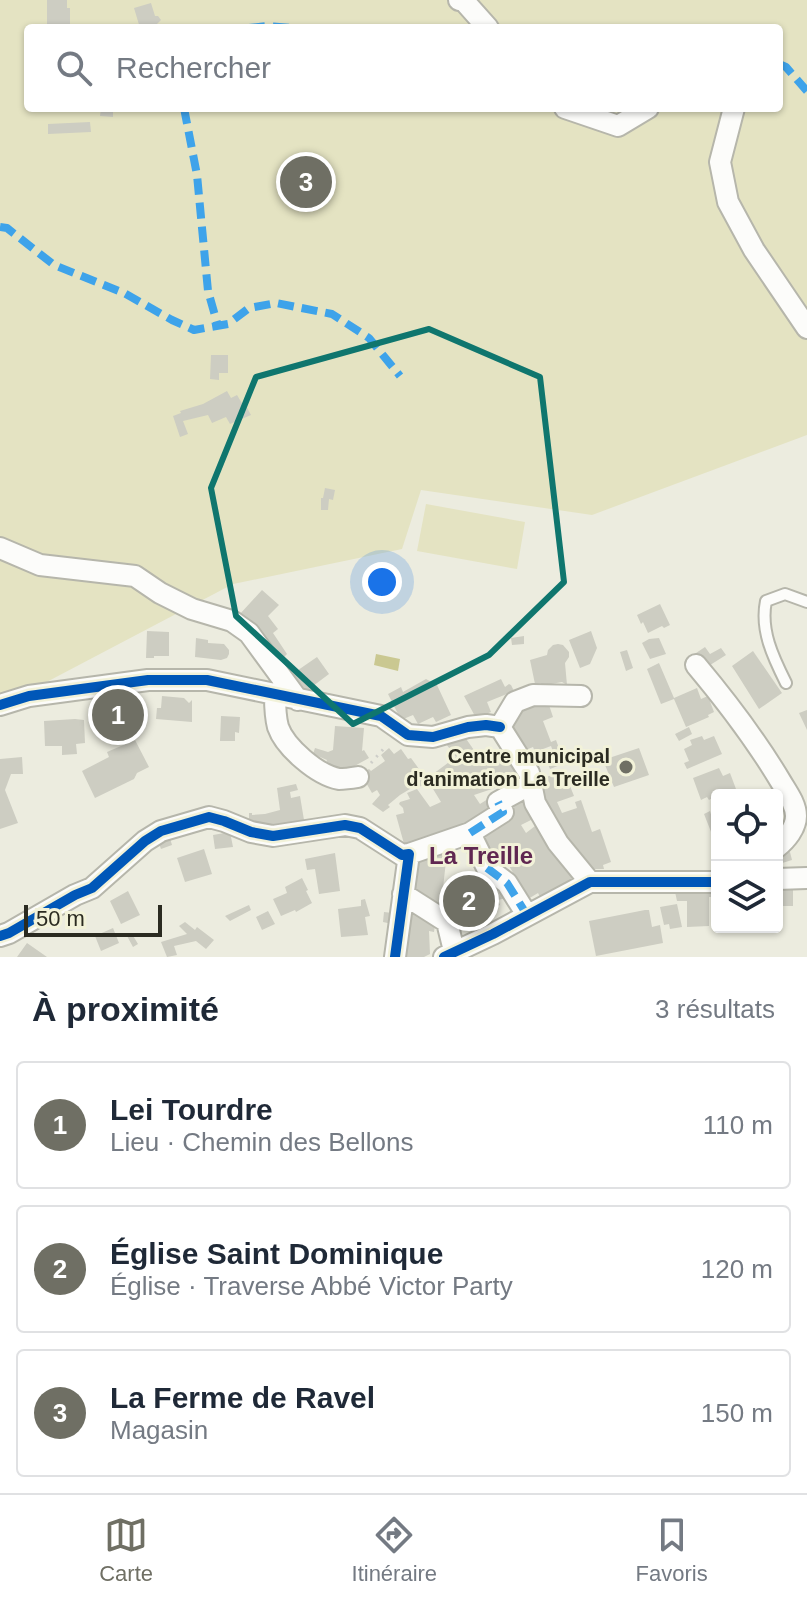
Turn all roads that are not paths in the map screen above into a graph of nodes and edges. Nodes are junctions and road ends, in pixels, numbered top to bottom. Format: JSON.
{"nodes":[{"id":1,"x":459,"y":0,"type":"edge"},
{"id":2,"x":484,"y":24,"type":"edge"},
{"id":3,"x":577,"y":112,"type":"edge"},
{"id":4,"x":641,"y":112,"type":"edge"},
{"id":5,"x":733,"y":112,"type":"edge"},
{"id":6,"x":807,"y":328,"type":"edge"},
{"id":7,"x":0,"y":548,"type":"edge"},
{"id":8,"x":807,"y":602,"type":"edge"},
{"id":9,"x":696,"y":665,"type":"dead end"},
{"id":10,"x":786,"y":683,"type":"dead end"},
{"id":11,"x":275,"y":695,"type":"junction"},
{"id":12,"x":581,"y":696,"type":"dead end"},
{"id":13,"x":298,"y":700,"type":"junction"},
{"id":14,"x":0,"y":705,"type":"edge"},
{"id":15,"x":500,"y":727,"type":"junction"},
{"id":16,"x":358,"y":777,"type":"road end"},
{"id":17,"x":531,"y":784,"type":"junction"},
{"id":18,"x":470,"y":833,"type":"junction"},
{"id":19,"x":783,"y":843,"type":"edge"},
{"id":20,"x":409,"y":854,"type":"junction"},
{"id":21,"x":807,"y":878,"type":"edge"},
{"id":22,"x":783,"y":879,"type":"edge"},
{"id":23,"x":590,"y":882,"type":"junction"},
{"id":24,"x":711,"y":882,"type":"edge"},
{"id":25,"x":403,"y":894,"type":"junction"},
{"id":26,"x":527,"y":915,"type":"junction"},
{"id":27,"x":0,"y":936,"type":"edge"},
{"id":28,"x":449,"y":954,"type":"edge"},
{"id":29,"x":395,"y":957,"type":"edge"}],
"edges":[{"from":1,"to":2,"type":"street"},
{"from":3,"to":4,"type":"street"},
{"from":5,"to":6,"type":"street"},
{"from":7,"to":13,"type":"street"},
{"from":8,"to":10,"type":"lane"},
{"from":9,"to":19,"type":"street"},
{"from":11,"to":13,"type":"street"},
{"from":11,"to":14,"type":"street"},
{"from":11,"to":16,"type":"street"},
{"from":12,"to":15,"type":"street"},
{"from":13,"to":15,"type":"street"},
{"from":15,"to":17,"type":"street"},
{"from":17,"to":18,"type":"street"},
{"from":17,"to":23,"type":"street"},
{"from":18,"to":20,"type":"street"},
{"from":18,"to":26,"type":"street"},
{"from":20,"to":25,"type":"street"},
{"from":20,"to":27,"type":"street"},
{"from":21,"to":22,"type":"street"},
{"from":23,"to":24,"type":"street"},
{"from":23,"to":26,"type":"street"},
{"from":25,"to":28,"type":"street"},
{"from":25,"to":29,"type":"street"},
{"from":26,"to":28,"type":"street"}]}
